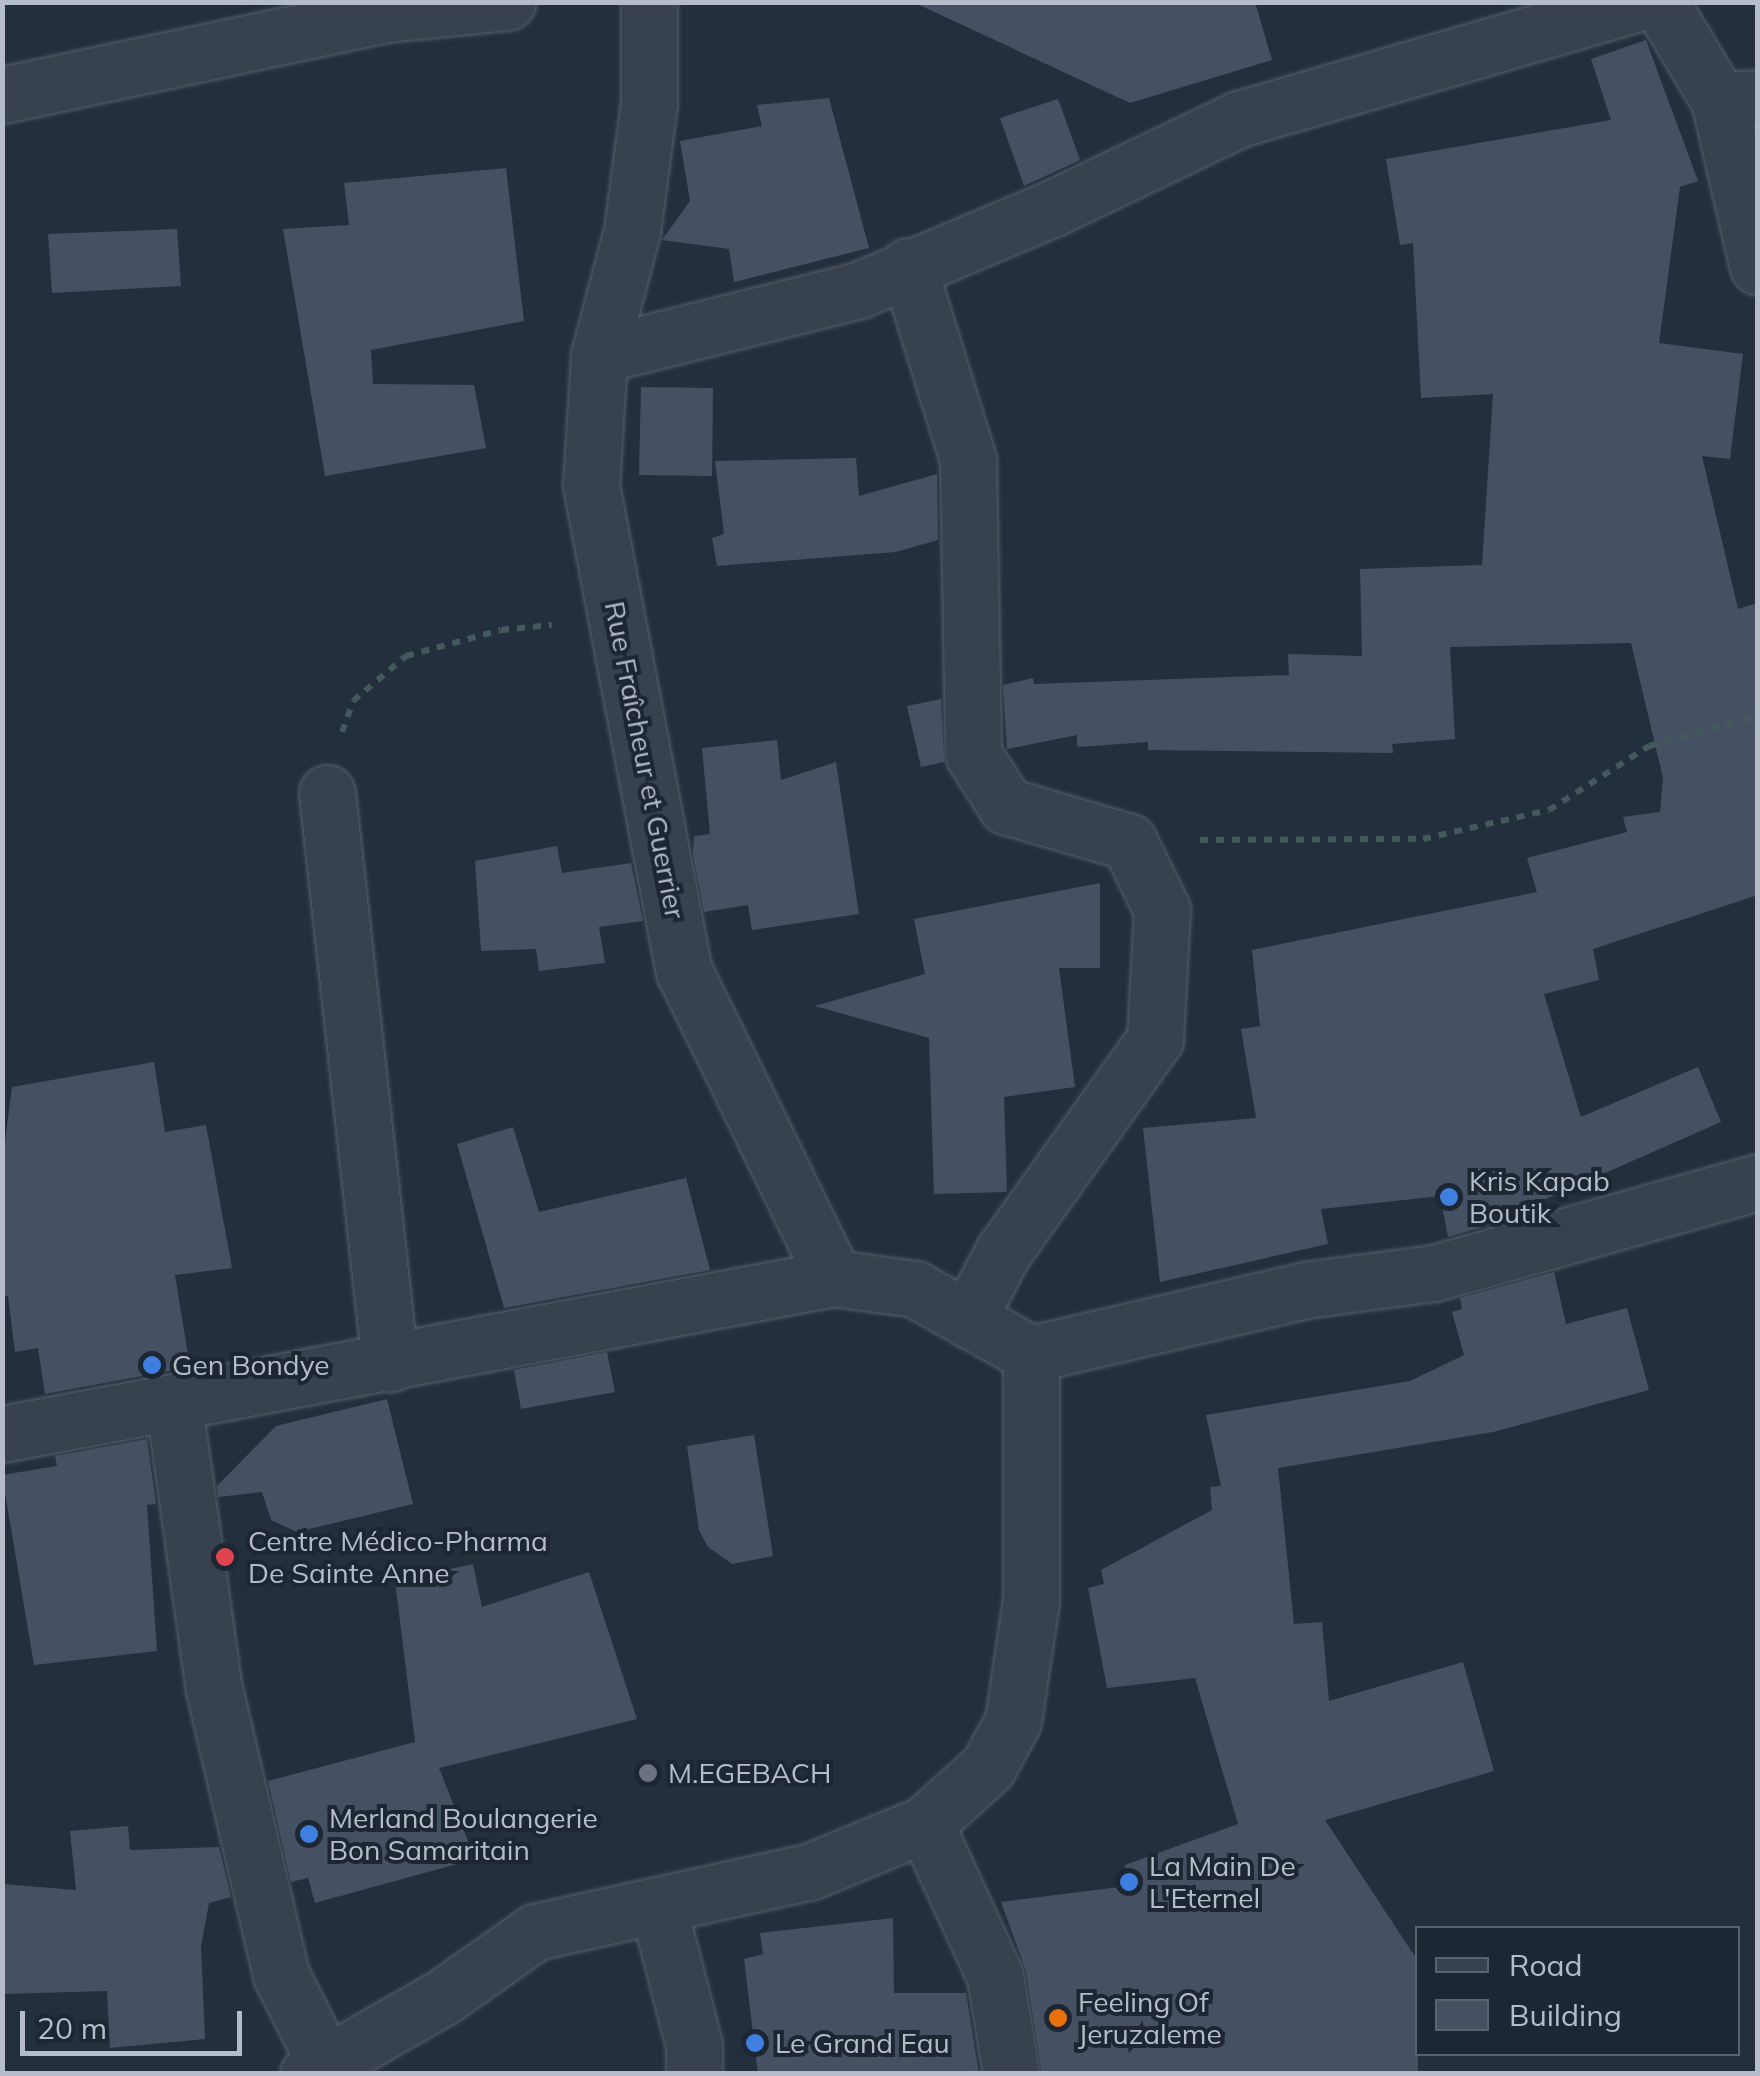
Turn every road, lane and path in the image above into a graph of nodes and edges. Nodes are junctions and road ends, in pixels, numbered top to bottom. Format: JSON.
{"nodes":[{"id":1,"x":507,"y":2,"type":"edge"},
{"id":2,"x":1641,"y":2,"type":"edge"},
{"id":3,"x":1660,"y":2,"type":"edge"},
{"id":4,"x":650,"y":3,"type":"edge"},
{"id":5,"x":2,"y":95,"type":"edge"},
{"id":6,"x":1738,"y":99,"type":"edge"},
{"id":7,"x":908,"y":266,"type":"junction"},
{"id":8,"x":1758,"y":267,"type":"edge"},
{"id":9,"x":599,"y":355,"type":"junction"},
{"id":10,"x":618,"y":618,"type":"junction"},
{"id":11,"x":1758,"y":716,"type":"edge"},
{"id":12,"x":327,"y":792,"type":"joint"},
{"id":13,"x":1129,"y":842,"type":"junction"},
{"id":14,"x":1758,"y":1182,"type":"edge"},
{"id":15,"x":834,"y":1278,"type":"junction"},
{"id":16,"x":968,"y":1318,"type":"junction"},
{"id":17,"x":1031,"y":1354,"type":"junction"},
{"id":18,"x":390,"y":1364,"type":"junction"},
{"id":19,"x":174,"y":1406,"type":"junction"},
{"id":20,"x":2,"y":1434,"type":"edge"},
{"id":21,"x":925,"y":1824,"type":"junction"},
{"id":22,"x":659,"y":1910,"type":"junction"},
{"id":23,"x":316,"y":2067,"type":"edge"},
{"id":24,"x":694,"y":2074,"type":"edge"},
{"id":25,"x":1011,"y":2074,"type":"edge"}],
"edges":[{"from":1,"to":5,"type":"street"},
{"from":2,"to":7,"type":"street"},
{"from":3,"to":6,"type":"street"},
{"from":4,"to":9,"type":"street","name":"Rue Fraîcheur et Guerrier"},
{"from":6,"to":8,"type":"street"},
{"from":7,"to":9,"type":"street"},
{"from":7,"to":13,"type":"street"},
{"from":9,"to":10,"type":"street","name":"Rue Fraîcheur et Guerrier"},
{"from":10,"to":12,"type":"path"},
{"from":10,"to":15,"type":"street","name":"Rue Fraîcheur et Guerrier"},
{"from":11,"to":13,"type":"path"},
{"from":12,"to":18,"type":"street"},
{"from":13,"to":16,"type":"street"},
{"from":14,"to":17,"type":"street"},
{"from":15,"to":16,"type":"street"},
{"from":15,"to":18,"type":"street"},
{"from":16,"to":17,"type":"street"},
{"from":17,"to":21,"type":"street"},
{"from":18,"to":19,"type":"street"},
{"from":19,"to":20,"type":"street"},
{"from":19,"to":23,"type":"street"},
{"from":21,"to":22,"type":"street"},
{"from":21,"to":25,"type":"street"},
{"from":22,"to":23,"type":"street"},
{"from":22,"to":24,"type":"street"}]}
